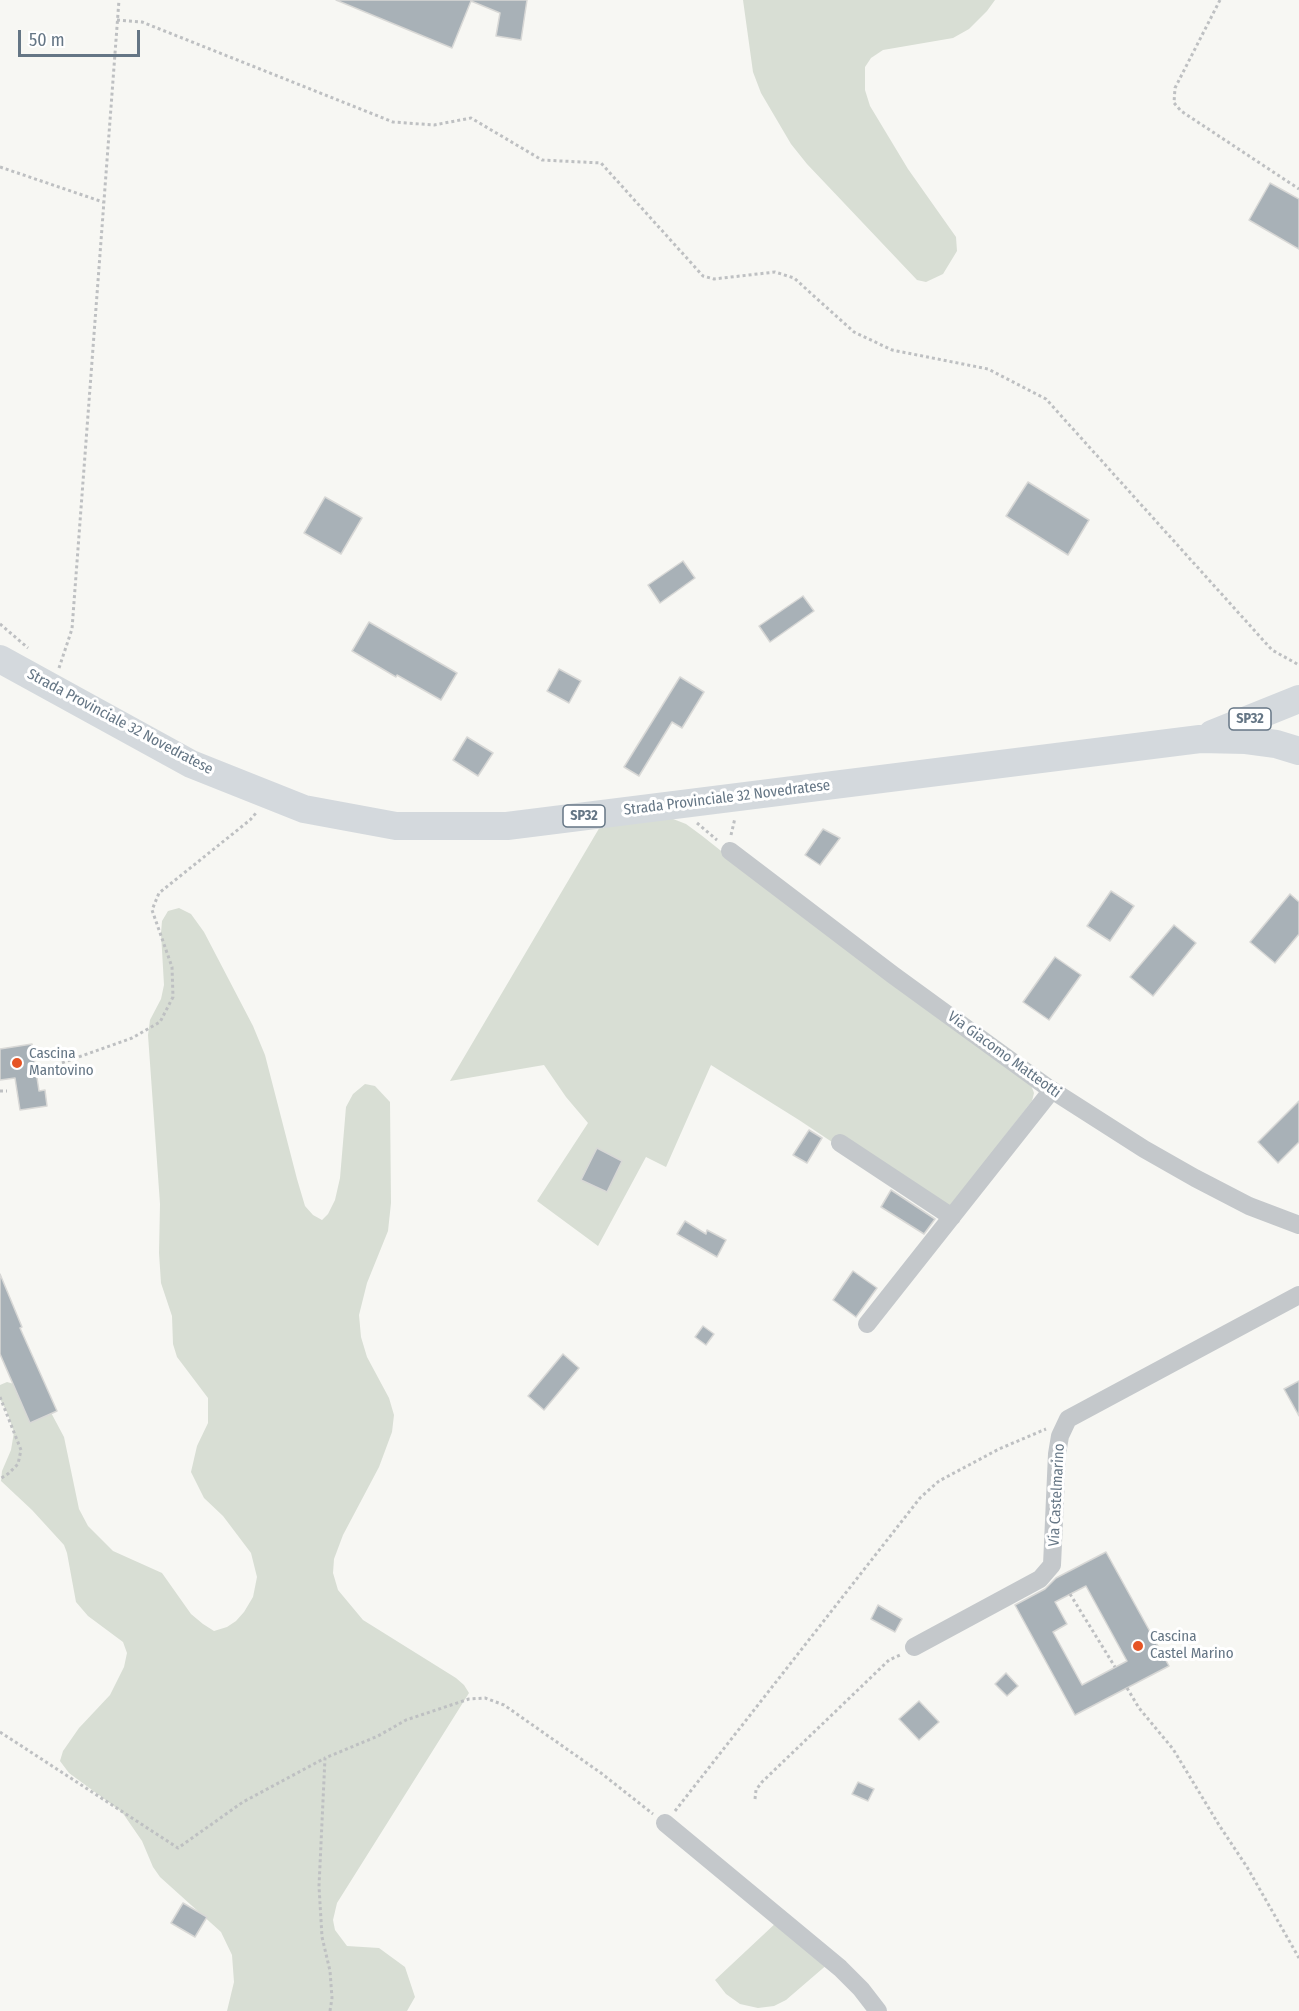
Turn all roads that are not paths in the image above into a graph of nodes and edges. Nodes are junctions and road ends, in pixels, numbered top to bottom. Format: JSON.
{"nodes":[{"id":1,"x":0,"y":659,"type":"edge"},
{"id":2,"x":1299,"y":699,"type":"edge"},
{"id":3,"x":1200,"y":739,"type":"junction"},
{"id":4,"x":1299,"y":751,"type":"edge"},
{"id":5,"x":730,"y":851,"type":"road end"},
{"id":6,"x":1052,"y":1090,"type":"junction"},
{"id":7,"x":840,"y":1143,"type":"dead end"},
{"id":8,"x":952,"y":1217,"type":"junction"},
{"id":9,"x":1299,"y":1225,"type":"edge"},
{"id":10,"x":1299,"y":1295,"type":"edge"},
{"id":11,"x":867,"y":1324,"type":"dead end"},
{"id":12,"x":914,"y":1647,"type":"road end"},
{"id":13,"x":665,"y":1823,"type":"road end"},
{"id":14,"x":878,"y":2011,"type":"edge"}],
"edges":[{"from":1,"to":3,"type":"main road","name":"Strada Provinciale 32 Novedratese","number":"SP32"},
{"from":2,"to":3,"type":"main road","name":"Strada Provinciale 32 Novedratese","number":"SP32"},
{"from":3,"to":4,"type":"main road","name":"Strada Provinciale 32 Novedratese","number":"SP32"},
{"from":5,"to":6,"type":"street","name":"Via Giacomo Matteotti"},
{"from":6,"to":8,"type":"street"},
{"from":6,"to":9,"type":"street","name":"Via Giacomo Matteotti"},
{"from":7,"to":8,"type":"street"},
{"from":8,"to":11,"type":"street"},
{"from":10,"to":12,"type":"street","name":"Via Castelmarino"},
{"from":13,"to":14,"type":"street"}]}
